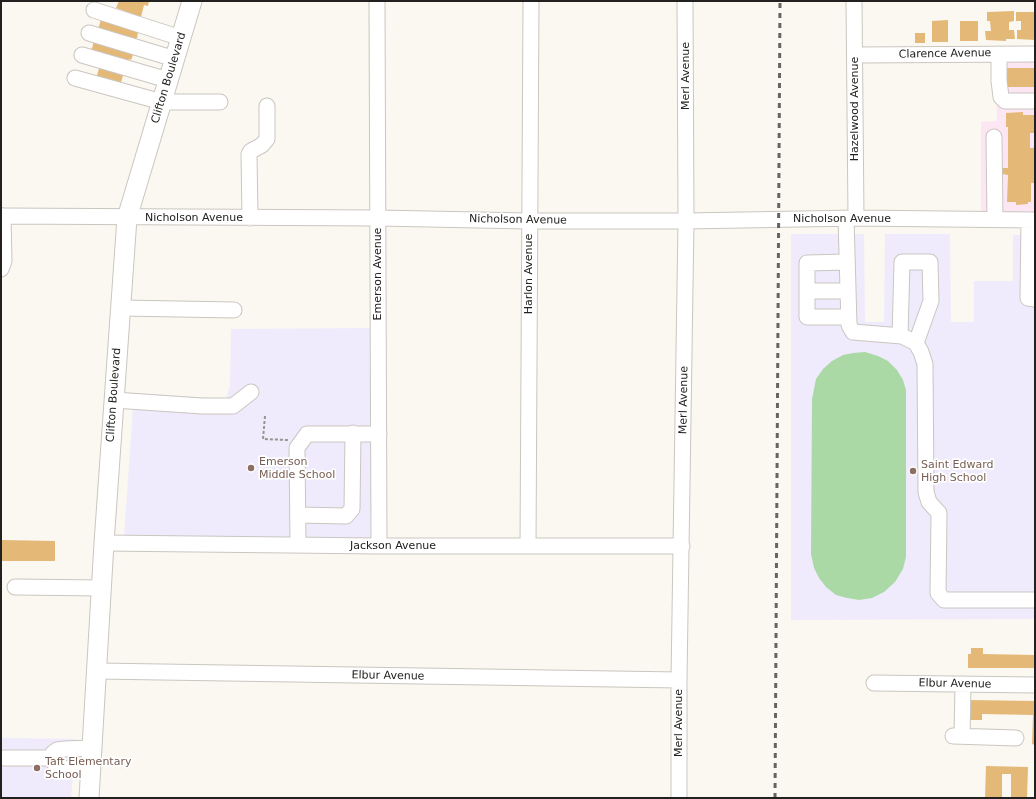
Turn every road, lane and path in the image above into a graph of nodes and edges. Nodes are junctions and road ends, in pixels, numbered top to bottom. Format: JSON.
{"nodes":[{"id":1,"x":192,"y":1,"type":"edge"},
{"id":2,"x":377,"y":1,"type":"edge"},
{"id":3,"x":530,"y":1,"type":"edge"},
{"id":4,"x":686,"y":1,"type":"edge"},
{"id":5,"x":854,"y":1,"type":"edge"},
{"id":6,"x":94,"y":10,"type":"dead end"},
{"id":7,"x":89,"y":33,"type":"dead end"},
{"id":8,"x":181,"y":38,"type":"junction"},
{"id":9,"x":999,"y":54,"type":"junction"},
{"id":10,"x":1035,"y":54,"type":"edge"},
{"id":11,"x":82,"y":55,"type":"dead end"},
{"id":12,"x":855,"y":55,"type":"junction"},
{"id":13,"x":175,"y":59,"type":"junction"},
{"id":14,"x":75,"y":78,"type":"dead end"},
{"id":15,"x":168,"y":80,"type":"junction"},
{"id":16,"x":1035,"y":101,"type":"edge"},
{"id":17,"x":162,"y":102,"type":"junction"},
{"id":18,"x":220,"y":102,"type":"dead end"},
{"id":19,"x":268,"y":106,"type":"dead end"},
{"id":20,"x":994,"y":137,"type":"dead end"},
{"id":21,"x":2,"y":216,"type":"edge"},
{"id":22,"x":127,"y":218,"type":"junction"},
{"id":23,"x":250,"y":218,"type":"junction"},
{"id":24,"x":378,"y":218,"type":"junction"},
{"id":25,"x":851,"y":218,"type":"junction"},
{"id":26,"x":995,"y":219,"type":"junction"},
{"id":27,"x":1032,"y":220,"type":"edge"},
{"id":28,"x":529,"y":221,"type":"junction"},
{"id":29,"x":686,"y":221,"type":"junction"},
{"id":30,"x":847,"y":262,"type":"junction"},
{"id":31,"x":1,"y":269,"type":"edge"},
{"id":32,"x":807,"y":291,"type":"junction"},
{"id":33,"x":848,"y":291,"type":"junction"},
{"id":34,"x":1035,"y":298,"type":"edge"},
{"id":35,"x":121,"y":308,"type":"junction"},
{"id":36,"x":234,"y":310,"type":"dead end"},
{"id":37,"x":848,"y":317,"type":"junction"},
{"id":38,"x":900,"y":336,"type":"junction"},
{"id":39,"x":916,"y":344,"type":"junction"},
{"id":40,"x":250,"y":392,"type":"dead end"},
{"id":41,"x":114,"y":400,"type":"junction"},
{"id":42,"x":265,"y":416,"type":"dead end"},
{"id":43,"x":353,"y":433,"type":"junction"},
{"id":44,"x":379,"y":434,"type":"junction"},
{"id":45,"x":289,"y":440,"type":"dead end"},
{"id":46,"x":298,"y":515,"type":"junction"},
{"id":47,"x":104,"y":543,"type":"junction"},
{"id":48,"x":298,"y":545,"type":"junction"},
{"id":49,"x":379,"y":546,"type":"junction"},
{"id":50,"x":528,"y":546,"type":"junction"},
{"id":51,"x":682,"y":546,"type":"junction"},
{"id":52,"x":15,"y":587,"type":"dead end"},
{"id":53,"x":102,"y":588,"type":"junction"},
{"id":54,"x":1035,"y":600,"type":"edge"},
{"id":55,"x":97,"y":672,"type":"junction"},
{"id":56,"x":679,"y":680,"type":"junction"},
{"id":57,"x":874,"y":683,"type":"dead end"},
{"id":58,"x":963,"y":684,"type":"junction"},
{"id":59,"x":1035,"y":685,"type":"edge"},
{"id":60,"x":1016,"y":738,"type":"dead end"},
{"id":61,"x":92,"y":748,"type":"junction"},
{"id":62,"x":1,"y":758,"type":"edge"},
{"id":63,"x":50,"y":758,"type":"junction"},
{"id":64,"x":91,"y":772,"type":"junction"},
{"id":65,"x":89,"y":798,"type":"edge"},
{"id":66,"x":679,"y":798,"type":"edge"}],
"edges":[{"from":1,"to":8,"type":"main road","name":"Clifton Boulevard"},
{"from":2,"to":24,"type":"street","name":"Emerson Avenue"},
{"from":3,"to":28,"type":"street","name":"Harlon Avenue"},
{"from":4,"to":29,"type":"street","name":"Merl Avenue"},
{"from":5,"to":12,"type":"street","name":"Hazelwood Avenue"},
{"from":6,"to":8,"type":"street"},
{"from":7,"to":13,"type":"street"},
{"from":8,"to":13,"type":"main road","name":"Clifton Boulevard"},
{"from":9,"to":10,"type":"street","name":"Clarence Avenue"},
{"from":9,"to":12,"type":"street","name":"Clarence Avenue"},
{"from":9,"to":16,"type":"street"},
{"from":11,"to":15,"type":"street"},
{"from":12,"to":25,"type":"street","name":"Hazelwood Avenue"},
{"from":13,"to":15,"type":"main road","name":"Clifton Boulevard"},
{"from":14,"to":17,"type":"street"},
{"from":15,"to":17,"type":"main road","name":"Clifton Boulevard"},
{"from":17,"to":18,"type":"street"},
{"from":17,"to":22,"type":"main road","name":"Clifton Boulevard"},
{"from":19,"to":23,"type":"street"},
{"from":20,"to":26,"type":"street"},
{"from":21,"to":22,"type":"street","name":"Nicholson Avenue"},
{"from":21,"to":31,"type":"street"},
{"from":22,"to":23,"type":"street","name":"Nicholson Avenue"},
{"from":22,"to":35,"type":"main road","name":"Clifton Boulevard"},
{"from":23,"to":24,"type":"street","name":"Nicholson Avenue"},
{"from":24,"to":28,"type":"street","name":"Nicholson Avenue"},
{"from":24,"to":44,"type":"street","name":"Emerson Avenue"},
{"from":25,"to":26,"type":"street","name":"Nicholson Avenue"},
{"from":25,"to":29,"type":"street","name":"Nicholson Avenue"},
{"from":25,"to":30,"type":"street","name":"Hazelwood Avenue"},
{"from":26,"to":27,"type":"street","name":"Nicholson Avenue"},
{"from":27,"to":34,"type":"street"},
{"from":28,"to":29,"type":"street","name":"Nicholson Avenue"},
{"from":28,"to":50,"type":"street","name":"Harlon Avenue"},
{"from":29,"to":51,"type":"street","name":"Merl Avenue"},
{"from":30,"to":32,"type":"street"},
{"from":30,"to":33,"type":"street","name":"Hazelwood Avenue"},
{"from":32,"to":33,"type":"street"},
{"from":32,"to":37,"type":"street"},
{"from":33,"to":37,"type":"street","name":"Hazelwood Avenue"},
{"from":35,"to":36,"type":"street"},
{"from":35,"to":41,"type":"main road","name":"Clifton Boulevard"},
{"from":37,"to":38,"type":"street"},
{"from":38,"to":39,"type":"street"},
{"from":38,"to":39,"type":"street"},
{"from":39,"to":54,"type":"street"},
{"from":40,"to":41,"type":"street"},
{"from":41,"to":47,"type":"main road","name":"Clifton Boulevard"},
{"from":42,"to":45,"type":"path"},
{"from":43,"to":44,"type":"street"},
{"from":43,"to":46,"type":"street"},
{"from":43,"to":46,"type":"street"},
{"from":44,"to":49,"type":"street","name":"Emerson Avenue"},
{"from":46,"to":48,"type":"street"},
{"from":47,"to":48,"type":"street","name":"Jackson Avenue"},
{"from":47,"to":53,"type":"main road","name":"Clifton Boulevard"},
{"from":48,"to":49,"type":"street","name":"Jackson Avenue"},
{"from":49,"to":50,"type":"street","name":"Jackson Avenue"},
{"from":50,"to":51,"type":"street","name":"Jackson Avenue"},
{"from":51,"to":56,"type":"street","name":"Merl Avenue"},
{"from":52,"to":53,"type":"street"},
{"from":53,"to":55,"type":"main road","name":"Clifton Boulevard"},
{"from":55,"to":56,"type":"street","name":"Elbur Avenue"},
{"from":55,"to":61,"type":"main road","name":"Clifton Boulevard"},
{"from":56,"to":66,"type":"street","name":"Merl Avenue"},
{"from":57,"to":58,"type":"street","name":"Elbur Avenue"},
{"from":58,"to":59,"type":"street","name":"Elbur Avenue"},
{"from":58,"to":60,"type":"street"},
{"from":61,"to":63,"type":"street"},
{"from":61,"to":64,"type":"main road","name":"Clifton Boulevard"},
{"from":62,"to":63,"type":"street"},
{"from":63,"to":64,"type":"street"},
{"from":64,"to":65,"type":"main road","name":"Clifton Boulevard"}]}
